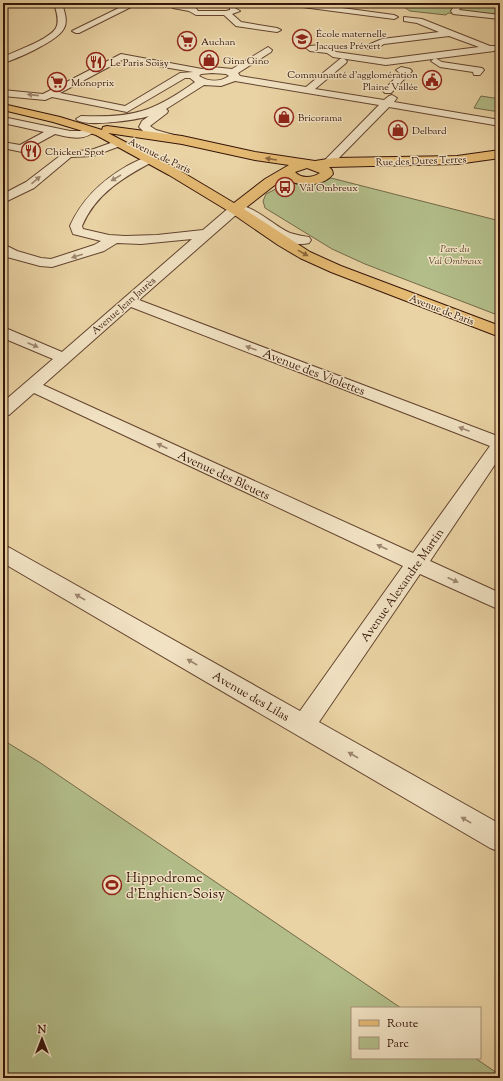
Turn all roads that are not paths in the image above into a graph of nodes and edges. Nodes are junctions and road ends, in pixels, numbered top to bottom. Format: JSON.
{"nodes":[{"id":1,"x":58,"y":3,"type":"edge"},
{"id":2,"x":135,"y":3,"type":"edge"},
{"id":3,"x":287,"y":3,"type":"edge"},
{"id":4,"x":300,"y":3,"type":"edge"},
{"id":5,"x":460,"y":3,"type":"edge"},
{"id":6,"x":176,"y":6,"type":"dead end"},
{"id":7,"x":346,"y":13,"type":"junction"},
{"id":8,"x":500,"y":17,"type":"edge"},
{"id":9,"x":277,"y":30,"type":"dead end"},
{"id":10,"x":76,"y":31,"type":"dead end"},
{"id":11,"x":451,"y":32,"type":"junction"},
{"id":12,"x":371,"y":47,"type":"dead end"},
{"id":13,"x":310,"y":48,"type":"dead end"},
{"id":14,"x":268,"y":50,"type":"dead end"},
{"id":15,"x":496,"y":50,"type":"edge"},
{"id":16,"x":428,"y":57,"type":"junction"},
{"id":17,"x":4,"y":59,"type":"edge"},
{"id":18,"x":343,"y":61,"type":"dead end"},
{"id":19,"x":401,"y":70,"type":"dead end"},
{"id":20,"x":198,"y":73,"type":"junction"},
{"id":21,"x":477,"y":73,"type":"dead end"},
{"id":22,"x":233,"y":76,"type":"junction"},
{"id":23,"x":204,"y":83,"type":"junction"},
{"id":24,"x":265,"y":91,"type":"dead end"},
{"id":25,"x":307,"y":91,"type":"junction"},
{"id":26,"x":50,"y":94,"type":"junction"},
{"id":27,"x":151,"y":95,"type":"junction"},
{"id":28,"x":168,"y":98,"type":"dead end"},
{"id":29,"x":387,"y":99,"type":"junction"},
{"id":30,"x":3,"y":100,"type":"edge"},
{"id":31,"x":140,"y":101,"type":"junction"},
{"id":32,"x":157,"y":110,"type":"junction"},
{"id":33,"x":500,"y":114,"type":"edge"},
{"id":34,"x":168,"y":116,"type":"dead end"},
{"id":35,"x":480,"y":116,"type":"junction"},
{"id":36,"x":81,"y":119,"type":"junction"},
{"id":37,"x":3,"y":120,"type":"edge"},
{"id":38,"x":114,"y":120,"type":"junction"},
{"id":39,"x":17,"y":123,"type":"junction"},
{"id":40,"x":500,"y":123,"type":"edge"},
{"id":41,"x":36,"y":126,"type":"junction"},
{"id":42,"x":3,"y":130,"type":"edge"},
{"id":43,"x":55,"y":130,"type":"junction"},
{"id":44,"x":98,"y":130,"type":"junction"},
{"id":45,"x":468,"y":132,"type":"dead end"},
{"id":46,"x":492,"y":135,"type":"dead end"},
{"id":47,"x":182,"y":140,"type":"junction"},
{"id":48,"x":3,"y":145,"type":"edge"},
{"id":49,"x":125,"y":145,"type":"junction"},
{"id":50,"x":497,"y":154,"type":"edge"},
{"id":51,"x":150,"y":159,"type":"junction"},
{"id":52,"x":319,"y":165,"type":"junction"},
{"id":53,"x":291,"y":174,"type":"junction"},
{"id":54,"x":234,"y":198,"type":"junction"},
{"id":55,"x":3,"y":200,"type":"edge"},
{"id":56,"x":206,"y":234,"type":"junction"},
{"id":57,"x":113,"y":240,"type":"junction"},
{"id":58,"x":3,"y":248,"type":"edge"},
{"id":59,"x":128,"y":301,"type":"junction"},
{"id":60,"x":500,"y":323,"type":"edge"},
{"id":61,"x":3,"y":332,"type":"edge"},
{"id":62,"x":500,"y":332,"type":"edge"},
{"id":63,"x":63,"y":358,"type":"junction"},
{"id":64,"x":32,"y":386,"type":"junction"},
{"id":65,"x":3,"y":411,"type":"edge"},
{"id":66,"x":500,"y":444,"type":"edge"},
{"id":67,"x":3,"y":553,"type":"edge"},
{"id":68,"x":417,"y":564,"type":"junction"},
{"id":69,"x":500,"y":602,"type":"edge"},
{"id":70,"x":303,"y":726,"type":"junction"},
{"id":71,"x":500,"y":839,"type":"edge"}],
"edges":[{"from":1,"to":17,"type":"street"},
{"from":2,"to":10,"type":"street"},
{"from":3,"to":7,"type":"street"},
{"from":4,"to":7,"type":"street"},
{"from":5,"to":8,"type":"street"},
{"from":6,"to":9,"type":"street"},
{"from":7,"to":11,"type":"street"},
{"from":11,"to":12,"type":"street"},
{"from":11,"to":15,"type":"street"},
{"from":13,"to":16,"type":"street"},
{"from":14,"to":22,"type":"street"},
{"from":15,"to":16,"type":"street"},
{"from":16,"to":21,"type":"street"},
{"from":18,"to":25,"type":"street"},
{"from":19,"to":29,"type":"street"},
{"from":20,"to":22,"type":"street"},
{"from":20,"to":23,"type":"street"},
{"from":20,"to":26,"type":"street"},
{"from":20,"to":27,"type":"street"},
{"from":22,"to":23,"type":"street"},
{"from":22,"to":25,"type":"street"},
{"from":23,"to":32,"type":"street"},
{"from":23,"to":38,"type":"street"},
{"from":24,"to":29,"type":"street"},
{"from":25,"to":29,"type":"street"},
{"from":26,"to":30,"type":"street","one_way":true},
{"from":26,"to":31,"type":"street"},
{"from":27,"to":28,"type":"street"},
{"from":27,"to":31,"type":"street"},
{"from":29,"to":35,"type":"street"},
{"from":29,"to":52,"type":"street"},
{"from":30,"to":36,"type":"main road","name":"Avenue de Paris"},
{"from":30,"to":44,"type":"main road","name":"Avenue de Paris"},
{"from":31,"to":32,"type":"street"},
{"from":32,"to":34,"type":"street"},
{"from":32,"to":47,"type":"street"},
{"from":33,"to":35,"type":"street"},
{"from":35,"to":40,"type":"street"},
{"from":35,"to":45,"type":"street"},
{"from":36,"to":38,"type":"street"},
{"from":36,"to":44,"type":"main road","name":"Avenue de Paris"},
{"from":37,"to":39,"type":"street"},
{"from":38,"to":44,"type":"street"},
{"from":39,"to":41,"type":"street"},
{"from":39,"to":42,"type":"street"},
{"from":40,"to":46,"type":"street"},
{"from":41,"to":43,"type":"street"},
{"from":41,"to":48,"type":"street"},
{"from":43,"to":44,"type":"street"},
{"from":43,"to":48,"type":"street"},
{"from":44,"to":47,"type":"main road"},
{"from":44,"to":49,"type":"main road","name":"Avenue de Paris"},
{"from":44,"to":54,"type":"main road","name":"Avenue de Paris"},
{"from":52,"to":47,"type":"main road","one_way":true},
{"from":49,"to":51,"type":"main road","name":"Avenue de Paris"},
{"from":49,"to":54,"type":"main road"},
{"from":55,"to":49,"type":"street","one_way":true},
{"from":50,"to":52,"type":"main road","name":"Rue des Dures Terres"},
{"from":51,"to":54,"type":"main road","name":"Avenue de Paris"},
{"from":51,"to":57,"type":"street","one_way":true},
{"from":52,"to":53,"type":"main road","name":"Rue des Dures Terres"},
{"from":52,"to":53,"type":"main road"},
{"from":53,"to":54,"type":"main road","name":"Rue des Dures Terres"},
{"from":54,"to":56,"type":"street","name":"Avenue Jean Jaurès"},
{"from":54,"to":60,"type":"main road","name":"Avenue de Paris"},
{"from":54,"to":62,"type":"main road","name":"Avenue de Paris","one_way":true},
{"from":56,"to":57,"type":"street"},
{"from":56,"to":59,"type":"street","name":"Avenue Jean Jaurès"},
{"from":57,"to":58,"type":"street","one_way":true},
{"from":59,"to":63,"type":"street","name":"Avenue Jean Jaurès"},
{"from":66,"to":59,"type":"street","name":"Avenue des Violettes","one_way":true},
{"from":61,"to":63,"type":"street","one_way":true},
{"from":63,"to":64,"type":"street","name":"Avenue Jean Jaurès"},
{"from":64,"to":65,"type":"street","name":"Avenue Jean Jaurès"},
{"from":68,"to":64,"type":"street","name":"Avenue des Bleuets","one_way":true},
{"from":66,"to":68,"type":"street","name":"Avenue Alexandre Martin"},
{"from":70,"to":67,"type":"street","name":"Avenue des Lilas","one_way":true},
{"from":68,"to":69,"type":"street","name":"Avenue des Bleuets","one_way":true},
{"from":68,"to":70,"type":"street","name":"Avenue Alexandre Martin"},
{"from":71,"to":70,"type":"street","name":"Avenue des Lilas","one_way":true}]}
